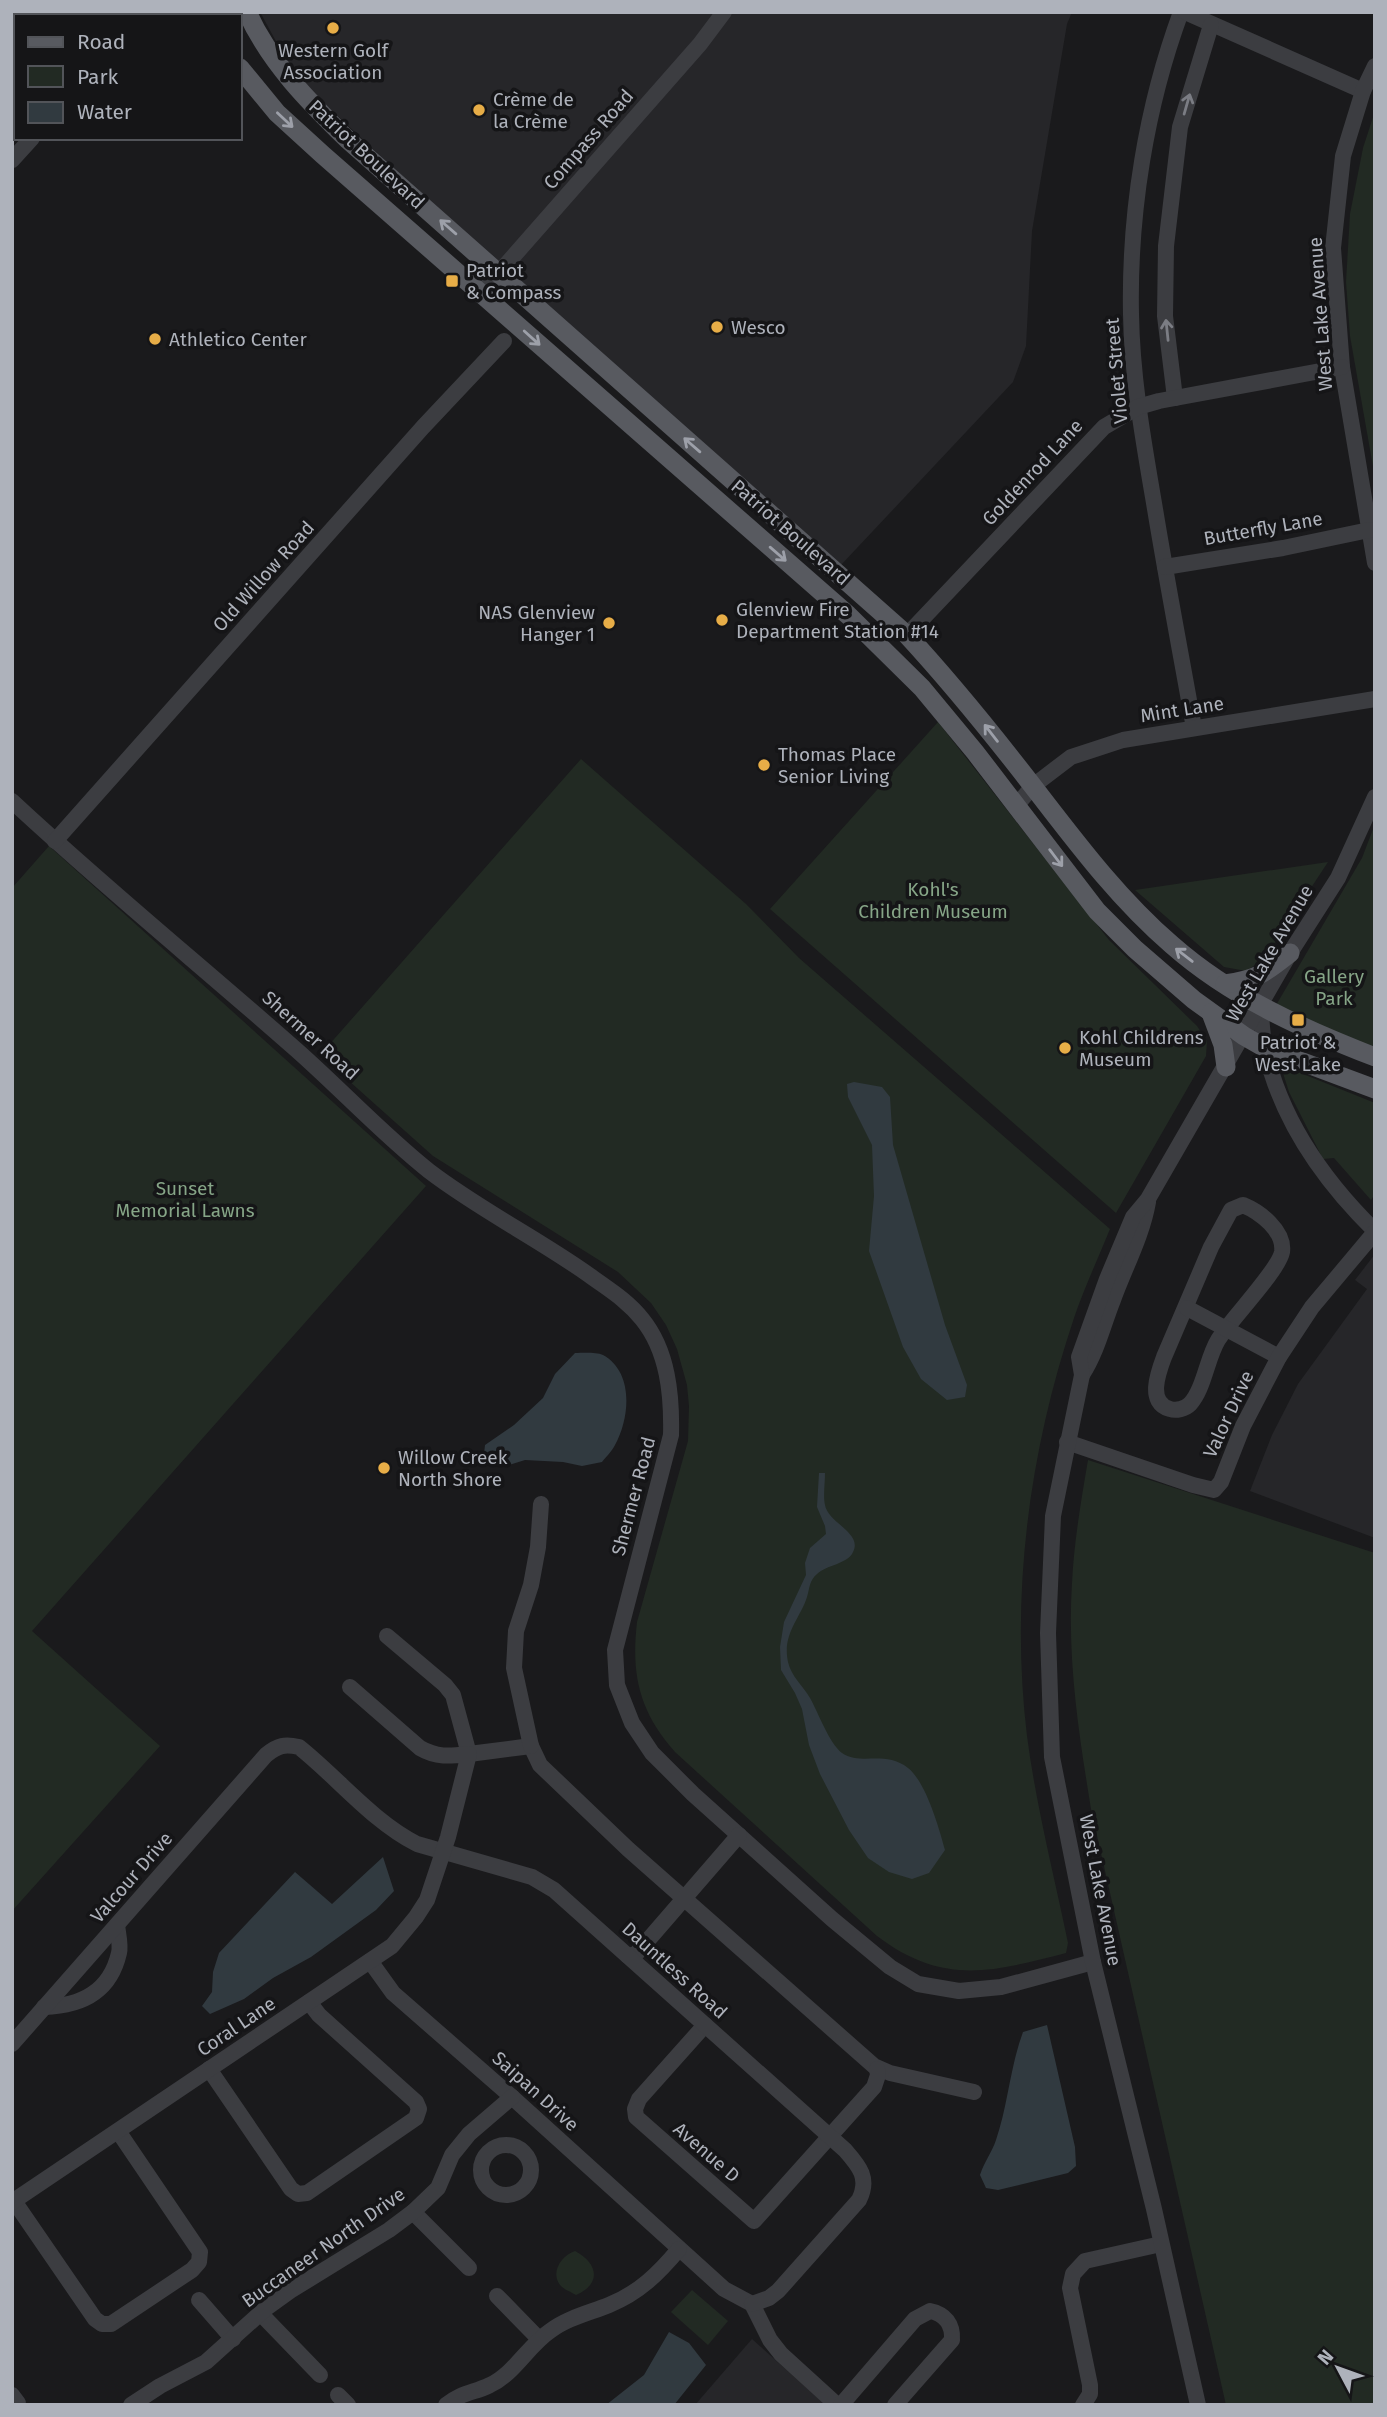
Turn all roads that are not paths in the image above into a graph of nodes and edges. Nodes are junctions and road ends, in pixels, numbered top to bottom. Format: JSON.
{"nodes":[{"id":1,"x":247,"y":12,"type":"edge"},
{"id":2,"x":724,"y":12,"type":"edge"},
{"id":3,"x":1183,"y":12,"type":"edge"},
{"id":4,"x":1211,"y":25,"type":"junction"},
{"id":5,"x":1375,"y":66,"type":"edge"},
{"id":6,"x":242,"y":70,"type":"edge"},
{"id":7,"x":1363,"y":91,"type":"junction"},
{"id":8,"x":30,"y":140,"type":"edge"},
{"id":9,"x":12,"y":160,"type":"edge"},
{"id":10,"x":499,"y":272,"type":"junction"},
{"id":11,"x":481,"y":292,"type":"junction"},
{"id":12,"x":504,"y":341,"type":"dead end"},
{"id":13,"x":1342,"y":367,"type":"junction"},
{"id":14,"x":1175,"y":398,"type":"junction"},
{"id":15,"x":1138,"y":407,"type":"junction"},
{"id":16,"x":1369,"y":530,"type":"junction"},
{"id":17,"x":1375,"y":563,"type":"edge"},
{"id":18,"x":1165,"y":567,"type":"junction"},
{"id":19,"x":907,"y":635,"type":"junction"},
{"id":20,"x":1375,"y":699,"type":"edge"},
{"id":21,"x":1194,"y":728,"type":"junction"},
{"id":22,"x":1033,"y":786,"type":"junction"},
{"id":23,"x":1375,"y":797,"type":"edge"},
{"id":24,"x":12,"y":802,"type":"edge"},
{"id":25,"x":1016,"y":806,"type":"junction"},
{"id":26,"x":55,"y":841,"type":"junction"},
{"id":27,"x":1290,"y":953,"type":"junction"},
{"id":28,"x":1225,"y":984,"type":"junction"},
{"id":29,"x":1261,"y":1007,"type":"junction"},
{"id":30,"x":1210,"y":1012,"type":"junction"},
{"id":31,"x":1244,"y":1036,"type":"junction"},
{"id":32,"x":1265,"y":1048,"type":"junction"},
{"id":33,"x":1375,"y":1058,"type":"edge"},
{"id":34,"x":1226,"y":1067,"type":"junction"},
{"id":35,"x":1375,"y":1089,"type":"edge"},
{"id":36,"x":1375,"y":1231,"type":"edge"},
{"id":37,"x":1187,"y":1308,"type":"junction"},
{"id":38,"x":1226,"y":1328,"type":"junction"},
{"id":39,"x":1279,"y":1357,"type":"junction"},
{"id":40,"x":1067,"y":1442,"type":"junction"},
{"id":41,"x":541,"y":1504,"type":"dead end"},
{"id":42,"x":387,"y":1636,"type":"dead end"},
{"id":43,"x":351,"y":1687,"type":"dead end"},
{"id":44,"x":286,"y":1744,"type":"joint"},
{"id":45,"x":531,"y":1746,"type":"junction"},
{"id":46,"x":469,"y":1755,"type":"junction"},
{"id":47,"x":739,"y":1835,"type":"junction"},
{"id":48,"x":444,"y":1851,"type":"junction"},
{"id":49,"x":683,"y":1899,"type":"junction"},
{"id":50,"x":117,"y":1926,"type":"junction"},
{"id":51,"x":628,"y":1956,"type":"junction"},
{"id":52,"x":370,"y":1961,"type":"junction"},
{"id":53,"x":1093,"y":1962,"type":"junction"},
{"id":54,"x":309,"y":2002,"type":"junction"},
{"id":55,"x":44,"y":2007,"type":"junction"},
{"id":56,"x":705,"y":2025,"type":"junction"},
{"id":57,"x":12,"y":2044,"type":"edge"},
{"id":58,"x":209,"y":2069,"type":"junction"},
{"id":59,"x":877,"y":2069,"type":"junction"},
{"id":60,"x":974,"y":2092,"type":"dead end"},
{"id":61,"x":512,"y":2096,"type":"junction"},
{"id":62,"x":118,"y":2131,"type":"junction"},
{"id":63,"x":469,"y":2134,"type":"junction"},
{"id":64,"x":830,"y":2136,"type":"junction"},
{"id":65,"x":489,"y":2151,"type":"dead end"},
{"id":66,"x":13,"y":2201,"type":"edge"},
{"id":67,"x":413,"y":2213,"type":"junction"},
{"id":68,"x":1161,"y":2244,"type":"junction"},
{"id":69,"x":679,"y":2249,"type":"junction"},
{"id":70,"x":469,"y":2268,"type":"dead end"},
{"id":71,"x":497,"y":2296,"type":"dead end"},
{"id":72,"x":199,"y":2300,"type":"dead end"},
{"id":73,"x":752,"y":2304,"type":"junction"},
{"id":74,"x":261,"y":2314,"type":"junction"},
{"id":75,"x":233,"y":2339,"type":"junction"},
{"id":76,"x":539,"y":2339,"type":"junction"},
{"id":77,"x":320,"y":2375,"type":"dead end"},
{"id":78,"x":131,"y":2405,"type":"edge"},
{"id":79,"x":446,"y":2405,"type":"edge"},
{"id":80,"x":839,"y":2405,"type":"edge"},
{"id":81,"x":895,"y":2405,"type":"edge"},
{"id":82,"x":1083,"y":2405,"type":"edge"},
{"id":83,"x":1198,"y":2405,"type":"edge"}],
"edges":[{"from":10,"to":1,"type":"main road","name":"Patriot Boulevard","one_way":true},
{"from":2,"to":10,"type":"street","name":"Compass Road"},
{"from":3,"to":4,"type":"street"},
{"from":3,"to":15,"type":"street","name":"Violet Street"},
{"from":4,"to":7,"type":"street"},
{"from":14,"to":4,"type":"street","one_way":true},
{"from":5,"to":7,"type":"street","name":"West Lake Avenue"},
{"from":6,"to":11,"type":"main road","name":"Patriot Boulevard","one_way":true},
{"from":7,"to":13,"type":"street","name":"West Lake Avenue"},
{"from":8,"to":9,"type":"street"},
{"from":10,"to":11,"type":"street","name":"Compass Road"},
{"from":19,"to":10,"type":"main road","name":"Patriot Boulevard","one_way":true},
{"from":11,"to":25,"type":"main road","name":"Patriot Boulevard","one_way":true},
{"from":12,"to":26,"type":"street","name":"Old Willow Road"},
{"from":13,"to":14,"type":"street","name":"Goldenrod Lane"},
{"from":13,"to":16,"type":"street","name":"West Lake Avenue"},
{"from":14,"to":15,"type":"street","name":"Goldenrod Lane"},
{"from":15,"to":18,"type":"street","name":"Violet Street"},
{"from":15,"to":19,"type":"street","name":"Goldenrod Lane"},
{"from":16,"to":17,"type":"street","name":"West Lake Avenue"},
{"from":16,"to":18,"type":"street","name":"Butterfly Lane"},
{"from":18,"to":21,"type":"street","name":"Violet Street"},
{"from":22,"to":19,"type":"main road","name":"Patriot Boulevard","one_way":true},
{"from":20,"to":21,"type":"street","name":"Mint Lane"},
{"from":21,"to":22,"type":"street","name":"Mint Lane"},
{"from":22,"to":25,"type":"street","name":"Mint Lane"},
{"from":28,"to":22,"type":"main road","name":"Patriot Boulevard","one_way":true},
{"from":23,"to":27,"type":"street","name":"West Lake Avenue"},
{"from":24,"to":26,"type":"street","name":"Shermer Road"},
{"from":25,"to":30,"type":"main road","name":"Patriot Boulevard","one_way":true},
{"from":26,"to":47,"type":"street","name":"Shermer Road"},
{"from":27,"to":28,"type":"main road"},
{"from":27,"to":29,"type":"street","name":"West Lake Avenue"},
{"from":28,"to":29,"type":"main road","name":"Patriot Boulevard"},
{"from":29,"to":31,"type":"street","name":"West Lake Avenue"},
{"from":29,"to":32,"type":"street"},
{"from":29,"to":33,"type":"main road","name":"Patriot Boulevard"},
{"from":30,"to":31,"type":"main road","name":"Patriot Boulevard"},
{"from":30,"to":34,"type":"main road"},
{"from":31,"to":32,"type":"main road","name":"Patriot Boulevard"},
{"from":31,"to":34,"type":"street","name":"West Lake Avenue"},
{"from":32,"to":35,"type":"main road","name":"Patriot Boulevard"},
{"from":32,"to":36,"type":"street"},
{"from":34,"to":40,"type":"street","name":"West Lake Avenue"},
{"from":36,"to":39,"type":"street","name":"Valor Drive"},
{"from":37,"to":38,"type":"street"},
{"from":37,"to":38,"type":"street"},
{"from":37,"to":38,"type":"street"},
{"from":38,"to":39,"type":"street"},
{"from":39,"to":40,"type":"street","name":"Valor Drive"},
{"from":40,"to":53,"type":"street","name":"West Lake Avenue"},
{"from":41,"to":45,"type":"street"},
{"from":42,"to":46,"type":"street"},
{"from":43,"to":46,"type":"street"},
{"from":44,"to":48,"type":"street","name":"Dauntless Road"},
{"from":44,"to":50,"type":"street","name":"Valcour Drive"},
{"from":45,"to":46,"type":"street"},
{"from":45,"to":49,"type":"street"},
{"from":46,"to":48,"type":"street","name":"Coral Lane"},
{"from":47,"to":49,"type":"street"},
{"from":47,"to":53,"type":"street","name":"Shermer Road"},
{"from":48,"to":51,"type":"street","name":"Dauntless Road"},
{"from":48,"to":52,"type":"street","name":"Coral Lane"},
{"from":49,"to":51,"type":"street"},
{"from":49,"to":59,"type":"street"},
{"from":50,"to":55,"type":"street","name":"Valcour Drive"},
{"from":50,"to":55,"type":"street"},
{"from":51,"to":56,"type":"street","name":"Dauntless Road"},
{"from":52,"to":54,"type":"street","name":"Coral Lane"},
{"from":52,"to":61,"type":"street","name":"Saipan Drive"},
{"from":53,"to":68,"type":"street","name":"West Lake Avenue"},
{"from":54,"to":58,"type":"street","name":"Coral Lane"},
{"from":54,"to":58,"type":"street"},
{"from":55,"to":57,"type":"street","name":"Valcour Drive"},
{"from":56,"to":64,"type":"street","name":"Dauntless Road"},
{"from":56,"to":64,"type":"street","name":"Avenue D"},
{"from":58,"to":62,"type":"street","name":"Coral Lane"},
{"from":59,"to":60,"type":"street"},
{"from":59,"to":64,"type":"street"},
{"from":61,"to":63,"type":"street","name":"Buccaneer North Drive"},
{"from":61,"to":69,"type":"street","name":"Saipan Drive"},
{"from":62,"to":66,"type":"street","name":"Coral Lane"},
{"from":62,"to":66,"type":"street"},
{"from":63,"to":65,"type":"street"},
{"from":63,"to":67,"type":"street","name":"Buccaneer North Drive"},
{"from":64,"to":73,"type":"street","name":"Dauntless Road"},
{"from":67,"to":70,"type":"street"},
{"from":67,"to":74,"type":"street","name":"Buccaneer North Drive"},
{"from":68,"to":82,"type":"street"},
{"from":68,"to":83,"type":"street","name":"West Lake Avenue"},
{"from":69,"to":73,"type":"street","name":"Saipan Drive"},
{"from":69,"to":76,"type":"street"},
{"from":71,"to":76,"type":"street"},
{"from":72,"to":75,"type":"street"},
{"from":73,"to":80,"type":"street"},
{"from":74,"to":75,"type":"street","name":"Buccaneer North Drive"},
{"from":74,"to":77,"type":"street"},
{"from":75,"to":78,"type":"street","name":"Buccaneer North Drive"},
{"from":76,"to":79,"type":"street"},
{"from":80,"to":81,"type":"street"}]}
